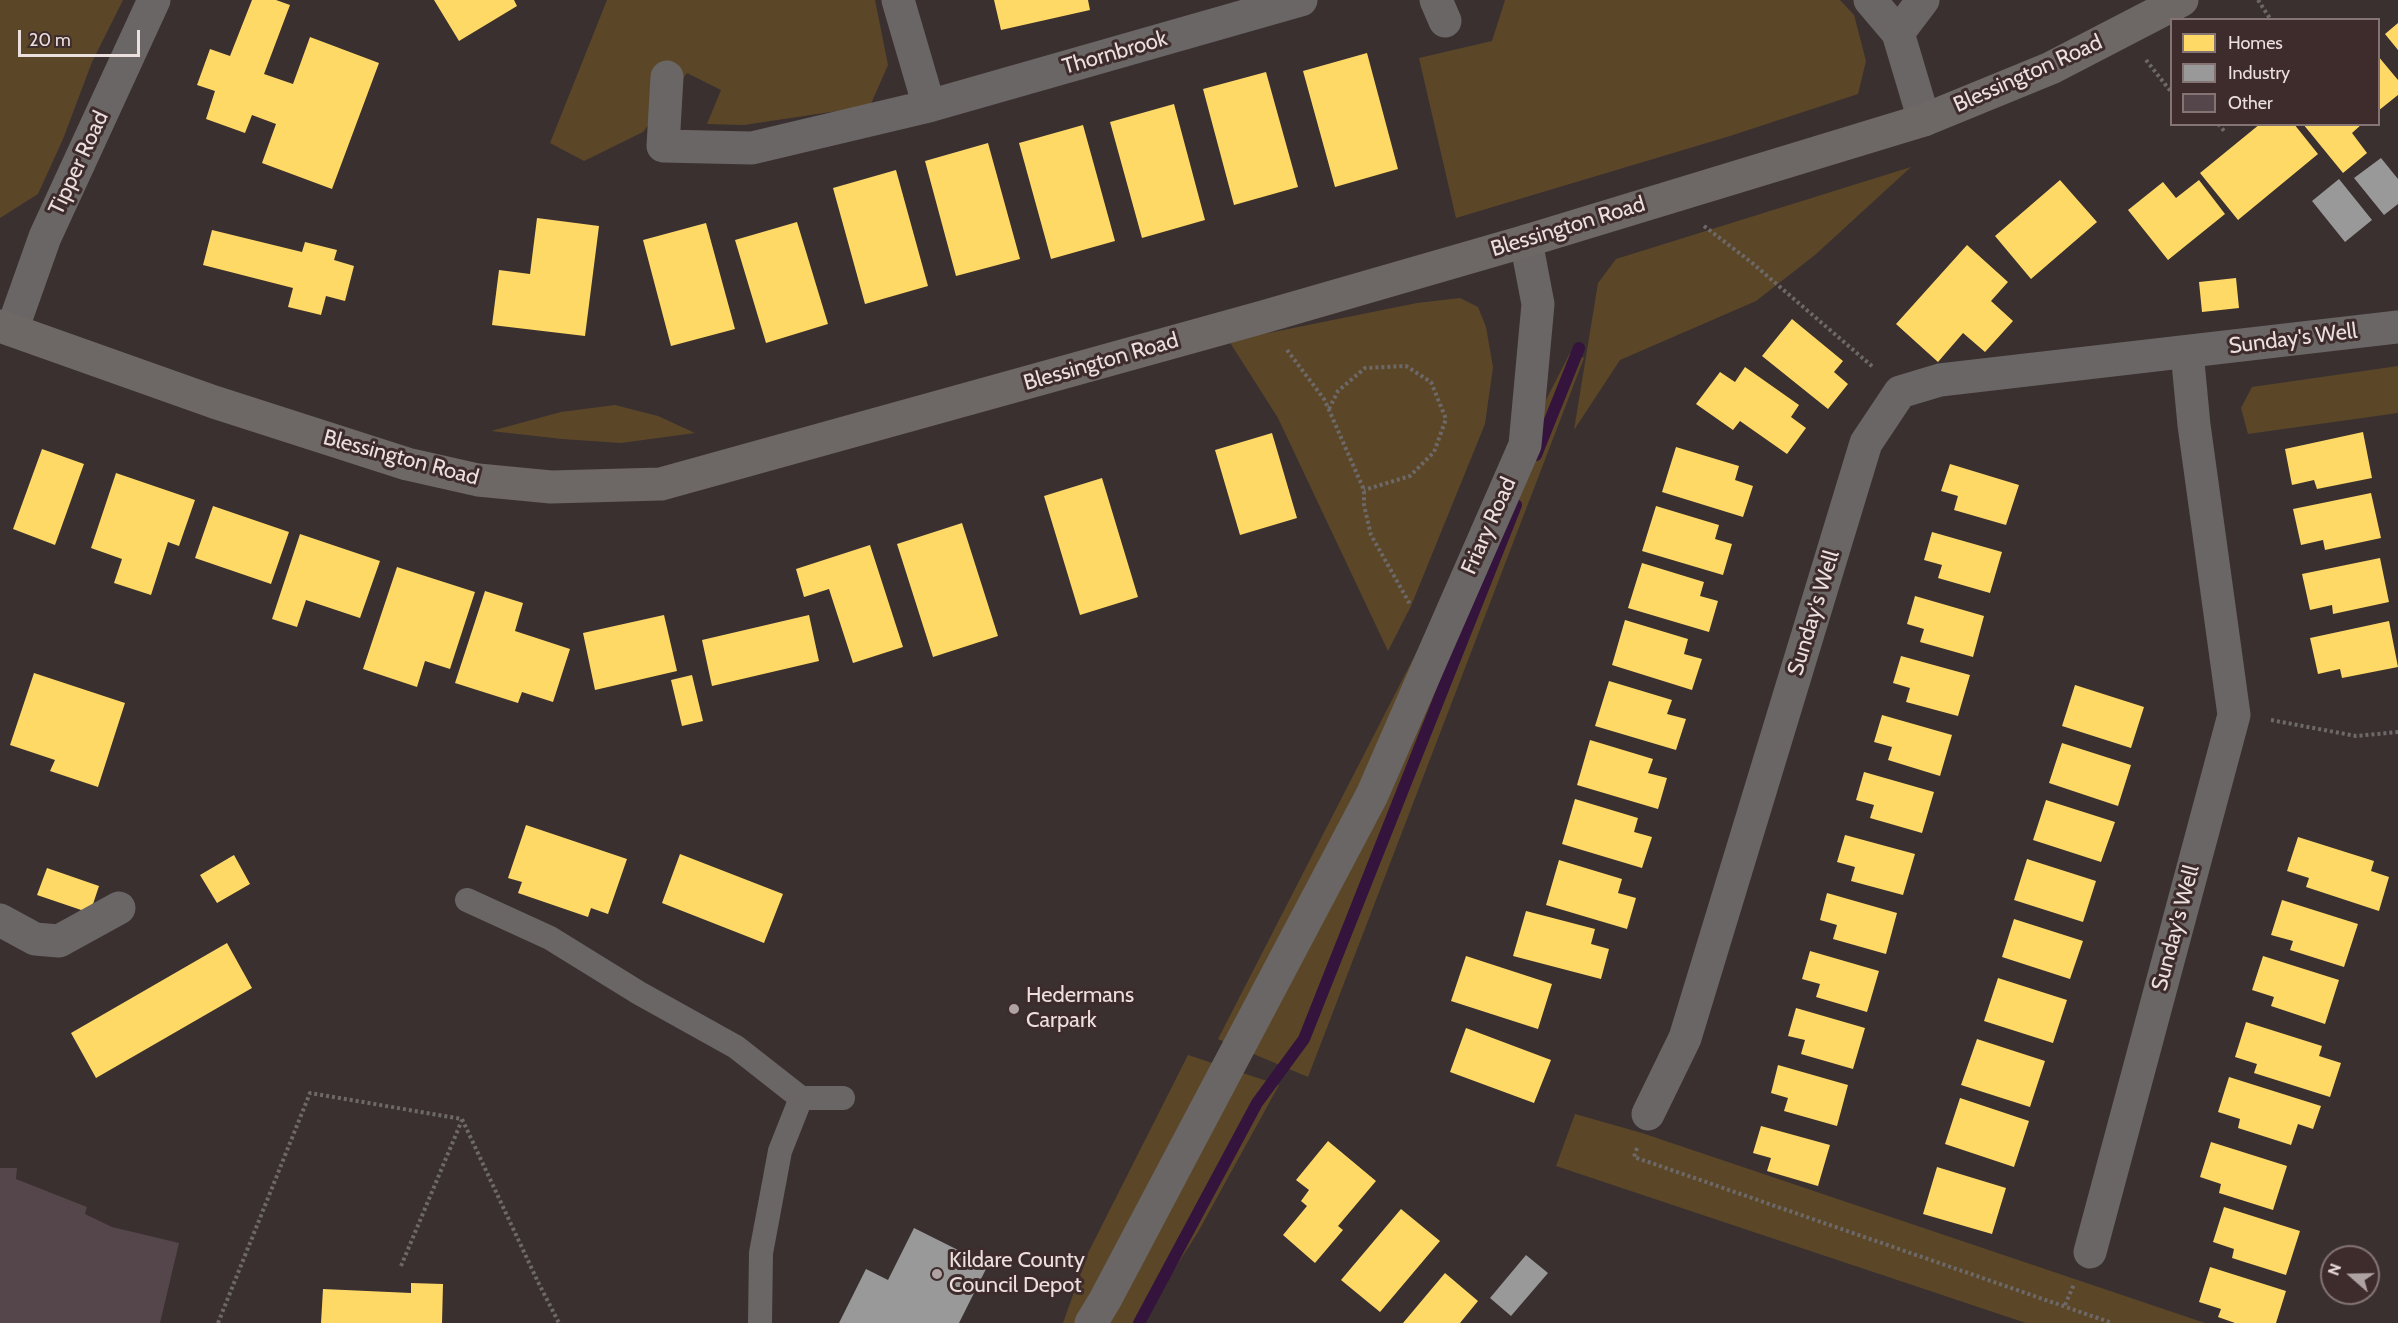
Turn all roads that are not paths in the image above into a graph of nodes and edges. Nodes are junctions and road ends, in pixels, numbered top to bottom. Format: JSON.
{"nodes":[{"id":1,"x":154,"y":0,"type":"edge"},
{"id":2,"x":898,"y":0,"type":"edge"},
{"id":3,"x":1301,"y":0,"type":"edge"},
{"id":4,"x":1870,"y":0,"type":"edge"},
{"id":5,"x":1923,"y":0,"type":"edge"},
{"id":6,"x":2182,"y":0,"type":"edge"},
{"id":7,"x":1898,"y":33,"type":"junction"},
{"id":8,"x":667,"y":77,"type":"dead end"},
{"id":9,"x":929,"y":106,"type":"junction"},
{"id":10,"x":1924,"y":120,"type":"junction"},
{"id":11,"x":1526,"y":241,"type":"junction"},
{"id":12,"x":2398,"y":327,"type":"edge"},
{"id":13,"x":6,"y":328,"type":"edge"},
{"id":14,"x":2187,"y":352,"type":"junction"},
{"id":15,"x":467,"y":900,"type":"dead end"},
{"id":16,"x":119,"y":908,"type":"dead end"},
{"id":17,"x":0,"y":920,"type":"edge"},
{"id":18,"x":801,"y":1098,"type":"junction"},
{"id":19,"x":843,"y":1098,"type":"dead end"},
{"id":20,"x":1648,"y":1114,"type":"dead end"},
{"id":21,"x":2090,"y":1252,"type":"dead end"},
{"id":22,"x":1098,"y":1312,"type":"edge"},
{"id":23,"x":760,"y":1323,"type":"edge"}],
"edges":[{"from":1,"to":13,"type":"street","name":"Tipper Road"},
{"from":2,"to":9,"type":"street"},
{"from":3,"to":9,"type":"street","name":"Thornbrook"},
{"from":4,"to":7,"type":"street"},
{"from":5,"to":7,"type":"street"},
{"from":6,"to":10,"type":"main road","name":"Blessington Road"},
{"from":7,"to":10,"type":"street"},
{"from":8,"to":9,"type":"street","name":"Thornbrook"},
{"from":10,"to":11,"type":"main road","name":"Blessington Road"},
{"from":11,"to":13,"type":"main road","name":"Blessington Road"},
{"from":11,"to":22,"type":"street","name":"Friary Road"},
{"from":12,"to":14,"type":"street","name":"Sunday's Well"},
{"from":14,"to":20,"type":"street","name":"Sunday's Well"},
{"from":14,"to":21,"type":"street","name":"Sunday's Well"},
{"from":15,"to":18,"type":"lane"},
{"from":16,"to":17,"type":"street"},
{"from":18,"to":19,"type":"lane"},
{"from":18,"to":23,"type":"lane"}]}
